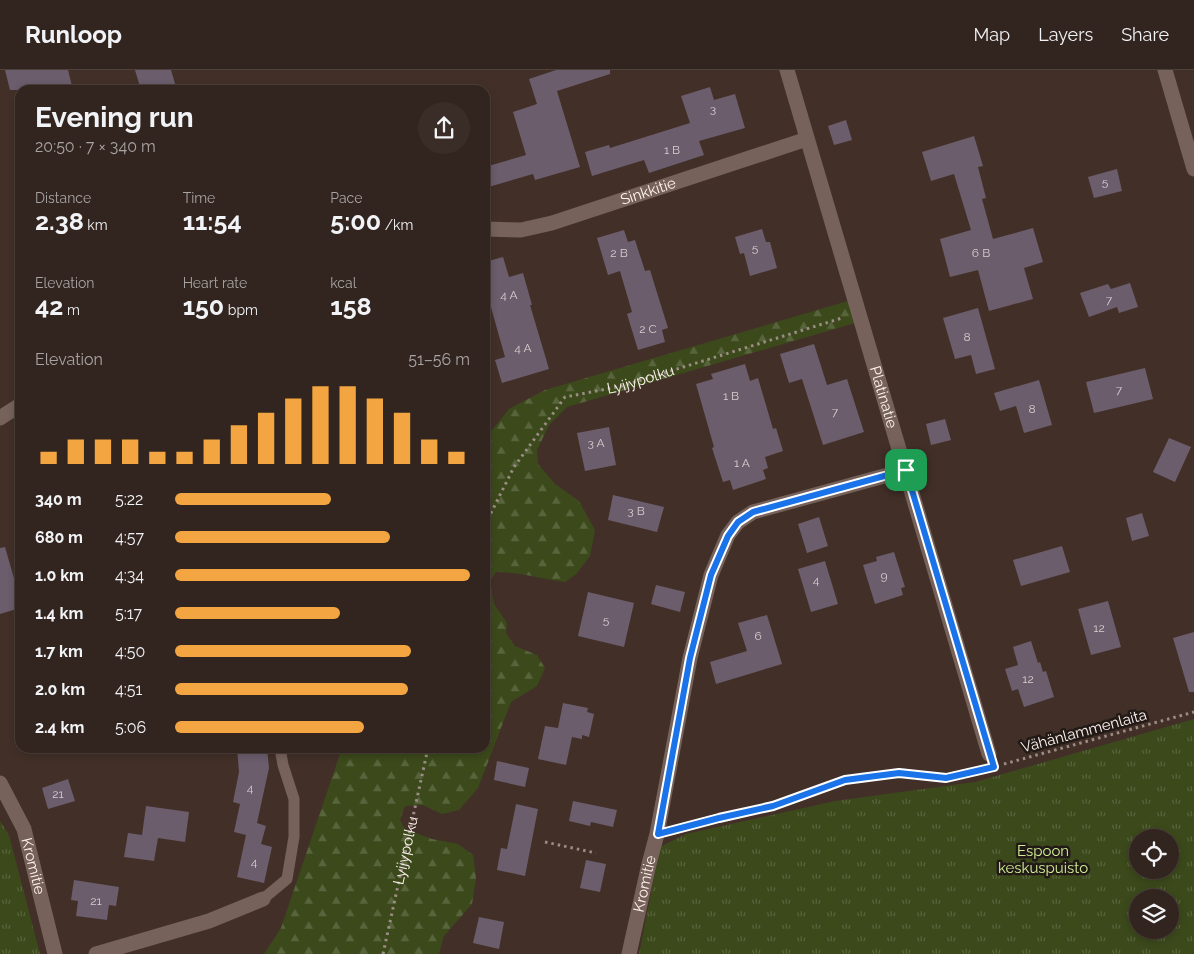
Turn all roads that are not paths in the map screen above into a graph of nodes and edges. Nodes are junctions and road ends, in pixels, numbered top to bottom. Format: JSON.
{"nodes":[{"id":1,"x":787,"y":70,"type":"edge"},
{"id":2,"x":1166,"y":70,"type":"edge"},
{"id":3,"x":807,"y":139,"type":"junction"},
{"id":4,"x":1194,"y":169,"type":"edge"},
{"id":5,"x":490,"y":229,"type":"edge"},
{"id":6,"x":15,"y":408,"type":"edge"},
{"id":7,"x":0,"y":418,"type":"edge"},
{"id":8,"x":906,"y":470,"type":"junction"},
{"id":9,"x":281,"y":753,"type":"edge"},
{"id":10,"x":992,"y":761,"type":"road end"},
{"id":11,"x":0,"y":783,"type":"edge"},
{"id":12,"x":263,"y":899,"type":"joint"},
{"id":13,"x":55,"y":954,"type":"edge"},
{"id":14,"x":96,"y":954,"type":"edge"},
{"id":15,"x":629,"y":954,"type":"edge"}],
"edges":[{"from":1,"to":3,"type":"street","name":"Platinatie"},
{"from":2,"to":4,"type":"street"},
{"from":3,"to":5,"type":"street","name":"Sinkkitie"},
{"from":3,"to":8,"type":"street","name":"Platinatie"},
{"from":6,"to":7,"type":"street"},
{"from":8,"to":10,"type":"street","name":"Platinatie"},
{"from":8,"to":15,"type":"street","name":"Kromitie"},
{"from":9,"to":12,"type":"lane"},
{"from":11,"to":13,"type":"street","name":"Kromitie"},
{"from":12,"to":14,"type":"street"}]}
